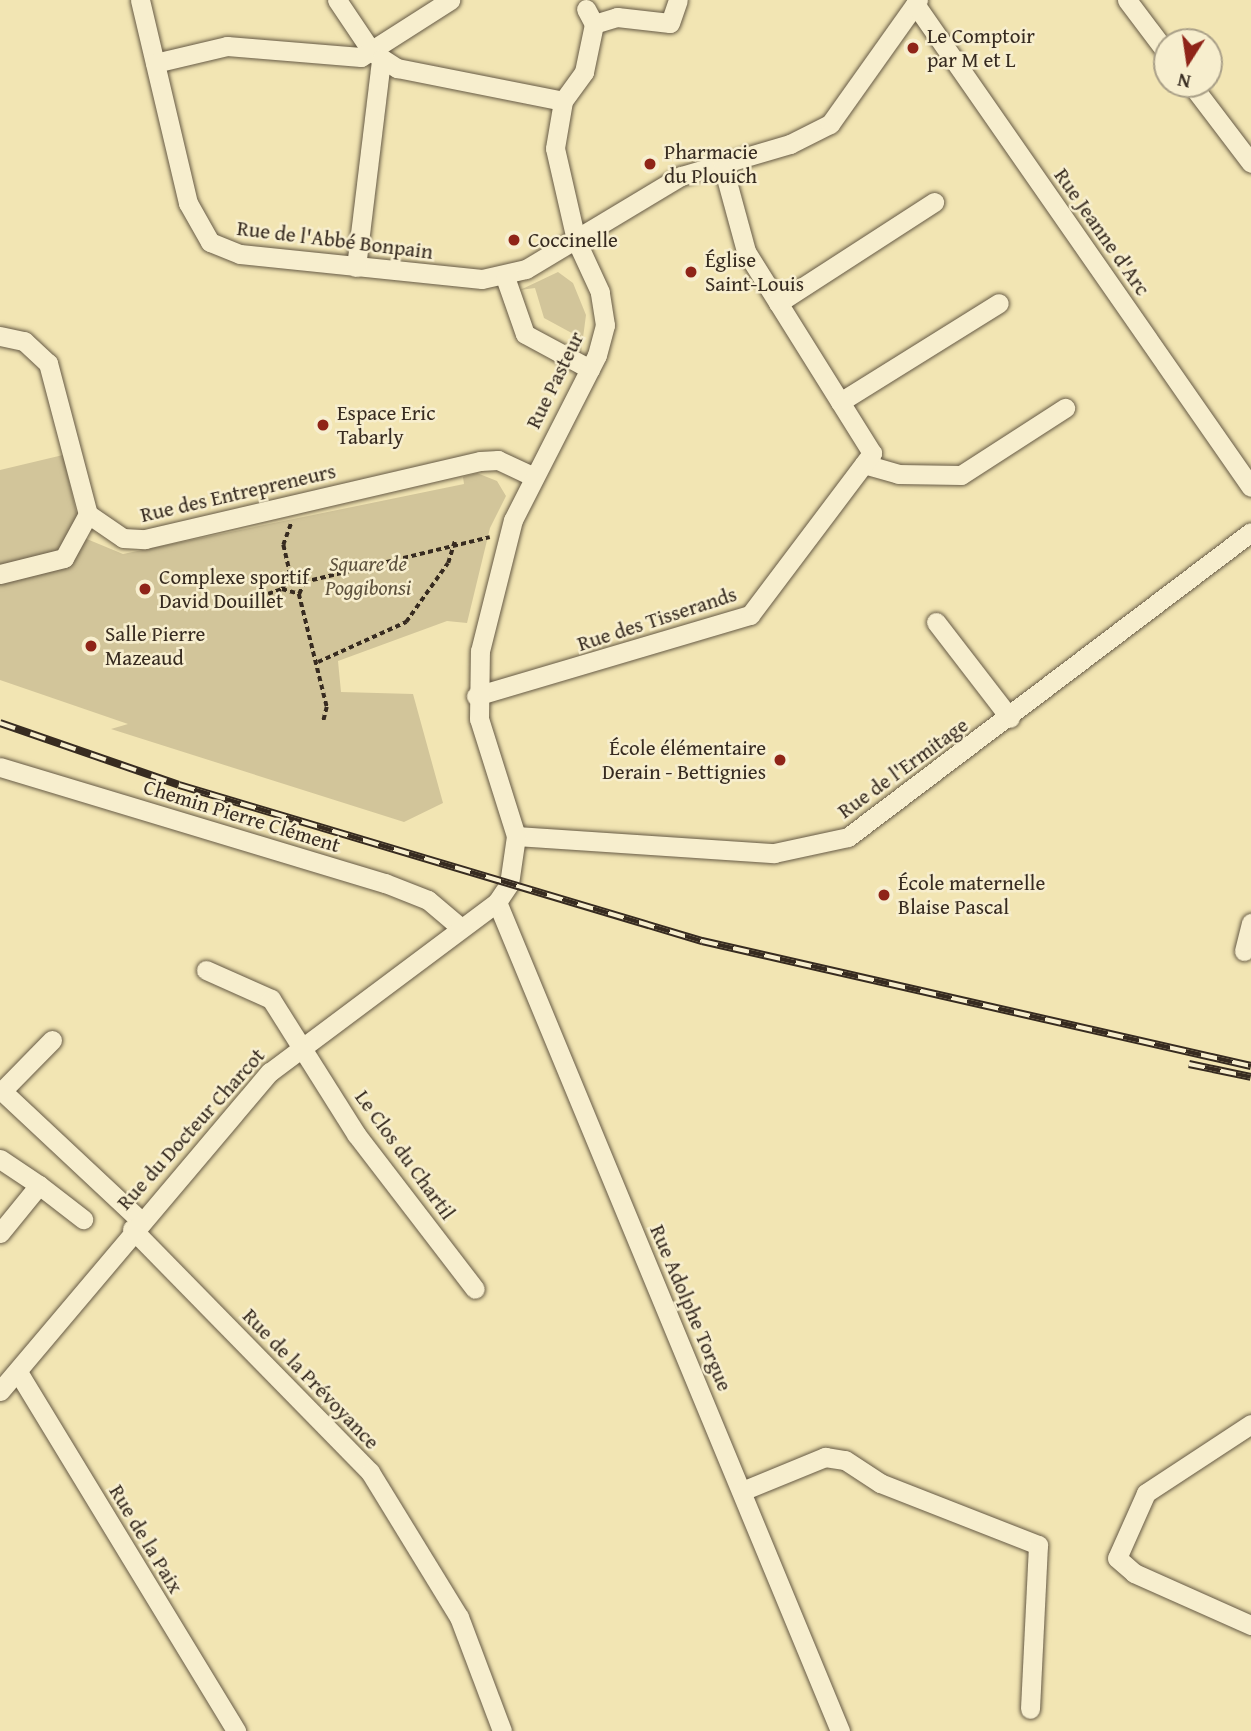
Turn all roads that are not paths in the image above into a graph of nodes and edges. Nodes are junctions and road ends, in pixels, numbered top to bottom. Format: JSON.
{"nodes":[{"id":1,"x":337,"y":0,"type":"edge"},
{"id":2,"x":450,"y":0,"type":"edge"},
{"id":3,"x":678,"y":0,"type":"edge"},
{"id":4,"x":1127,"y":0,"type":"edge"},
{"id":5,"x":916,"y":2,"type":"edge"},
{"id":6,"x":137,"y":10,"type":"edge"},
{"id":7,"x":1153,"y":34,"type":"edge"},
{"id":8,"x":376,"y":55,"type":"junction"},
{"id":9,"x":155,"y":63,"type":"junction"},
{"id":10,"x":1202,"y":98,"type":"edge"},
{"id":11,"x":563,"y":101,"type":"junction"},
{"id":12,"x":722,"y":163,"type":"junction"},
{"id":13,"x":1251,"y":163,"type":"edge"},
{"id":14,"x":934,"y":202,"type":"dead end"},
{"id":15,"x":576,"y":240,"type":"junction"},
{"id":16,"x":356,"y":267,"type":"junction"},
{"id":17,"x":505,"y":277,"type":"junction"},
{"id":18,"x":778,"y":303,"type":"junction"},
{"id":19,"x":999,"y":303,"type":"dead end"},
{"id":20,"x":0,"y":336,"type":"edge"},
{"id":21,"x":590,"y":369,"type":"junction"},
{"id":22,"x":840,"y":402,"type":"junction"},
{"id":23,"x":1065,"y":408,"type":"dead end"},
{"id":24,"x":864,"y":464,"type":"junction"},
{"id":25,"x":532,"y":476,"type":"junction"},
{"id":26,"x":1251,"y":487,"type":"edge"},
{"id":27,"x":88,"y":514,"type":"junction"},
{"id":28,"x":1251,"y":532,"type":"edge"},
{"id":29,"x":0,"y":574,"type":"edge"},
{"id":30,"x":936,"y":622,"type":"dead end"},
{"id":31,"x":476,"y":696,"type":"junction"},
{"id":32,"x":1010,"y":718,"type":"junction"},
{"id":33,"x":0,"y":767,"type":"edge"},
{"id":34,"x":516,"y":836,"type":"junction"},
{"id":35,"x":497,"y":902,"type":"junction"},
{"id":36,"x":1251,"y":923,"type":"edge"},
{"id":37,"x":461,"y":928,"type":"junction"},
{"id":38,"x":1244,"y":951,"type":"dead end"},
{"id":39,"x":206,"y":970,"type":"dead end"},
{"id":40,"x":52,"y":1040,"type":"dead end"},
{"id":41,"x":302,"y":1045,"type":"junction"},
{"id":42,"x":0,"y":1159,"type":"edge"},
{"id":43,"x":39,"y":1185,"type":"junction"},
{"id":44,"x":83,"y":1219,"type":"dead end"},
{"id":45,"x":136,"y":1224,"type":"junction"},
{"id":46,"x":0,"y":1233,"type":"edge"},
{"id":47,"x":475,"y":1289,"type":"dead end"},
{"id":48,"x":18,"y":1371,"type":"junction"},
{"id":49,"x":1,"y":1388,"type":"edge"},
{"id":50,"x":1251,"y":1424,"type":"edge"},
{"id":51,"x":742,"y":1491,"type":"junction"},
{"id":52,"x":1251,"y":1625,"type":"edge"},
{"id":53,"x":1030,"y":1709,"type":"dead end"},
{"id":54,"x":236,"y":1731,"type":"edge"},
{"id":55,"x":502,"y":1731,"type":"edge"},
{"id":56,"x":840,"y":1731,"type":"edge"}],
"edges":[{"from":1,"to":8,"type":"street"},
{"from":2,"to":8,"type":"street"},
{"from":3,"to":11,"type":"street"},
{"from":4,"to":7,"type":"street"},
{"from":5,"to":12,"type":"street"},
{"from":5,"to":26,"type":"street","name":"Rue Jeanne d'Arc"},
{"from":6,"to":9,"type":"street","name":"Rue de l'Abbé Bonpain"},
{"from":8,"to":9,"type":"street"},
{"from":8,"to":11,"type":"street"},
{"from":8,"to":16,"type":"street"},
{"from":9,"to":16,"type":"street","name":"Rue de l'Abbé Bonpain"},
{"from":10,"to":13,"type":"street"},
{"from":11,"to":15,"type":"street","name":"Rue Pasteur"},
{"from":12,"to":15,"type":"street"},
{"from":12,"to":18,"type":"street"},
{"from":14,"to":18,"type":"street"},
{"from":15,"to":17,"type":"street"},
{"from":15,"to":21,"type":"street","name":"Rue Pasteur"},
{"from":16,"to":17,"type":"street","name":"Rue de l'Abbé Bonpain"},
{"from":17,"to":21,"type":"street"},
{"from":18,"to":22,"type":"street"},
{"from":19,"to":22,"type":"street"},
{"from":20,"to":27,"type":"street"},
{"from":21,"to":25,"type":"street","name":"Rue Pasteur"},
{"from":22,"to":24,"type":"street"},
{"from":23,"to":24,"type":"street"},
{"from":24,"to":31,"type":"street","name":"Rue des Tisserands"},
{"from":25,"to":27,"type":"street","name":"Rue des Entrepreneurs"},
{"from":25,"to":31,"type":"street","name":"Rue Pasteur"},
{"from":27,"to":29,"type":"street"},
{"from":28,"to":32,"type":"street","name":"Rue de l'Ermitage"},
{"from":30,"to":32,"type":"street"},
{"from":31,"to":34,"type":"street","name":"Rue Pasteur"},
{"from":32,"to":34,"type":"street","name":"Rue de l'Ermitage"},
{"from":33,"to":37,"type":"street","name":"Chemin Pierre Clément"},
{"from":34,"to":35,"type":"street","name":"Rue du Docteur Charcot"},
{"from":35,"to":37,"type":"street","name":"Rue du Docteur Charcot"},
{"from":35,"to":51,"type":"street","name":"Rue Adolphe Torgue"},
{"from":36,"to":38,"type":"street"},
{"from":37,"to":41,"type":"street","name":"Rue du Docteur Charcot"},
{"from":39,"to":41,"type":"street","name":"Le Clos du Chartil"},
{"from":40,"to":45,"type":"street","name":"Rue de la Prévoyance"},
{"from":41,"to":45,"type":"street","name":"Rue du Docteur Charcot"},
{"from":41,"to":47,"type":"street","name":"Le Clos du Chartil"},
{"from":42,"to":43,"type":"street"},
{"from":43,"to":44,"type":"street"},
{"from":43,"to":46,"type":"street"},
{"from":45,"to":48,"type":"street","name":"Rue du Docteur Charcot"},
{"from":45,"to":55,"type":"street","name":"Rue de la Prévoyance"},
{"from":48,"to":49,"type":"street","name":"Rue du Docteur Charcot"},
{"from":48,"to":54,"type":"street","name":"Rue de la Paix"},
{"from":50,"to":52,"type":"street"},
{"from":51,"to":53,"type":"street"},
{"from":51,"to":56,"type":"street","name":"Rue Adolphe Torgue"}]}
